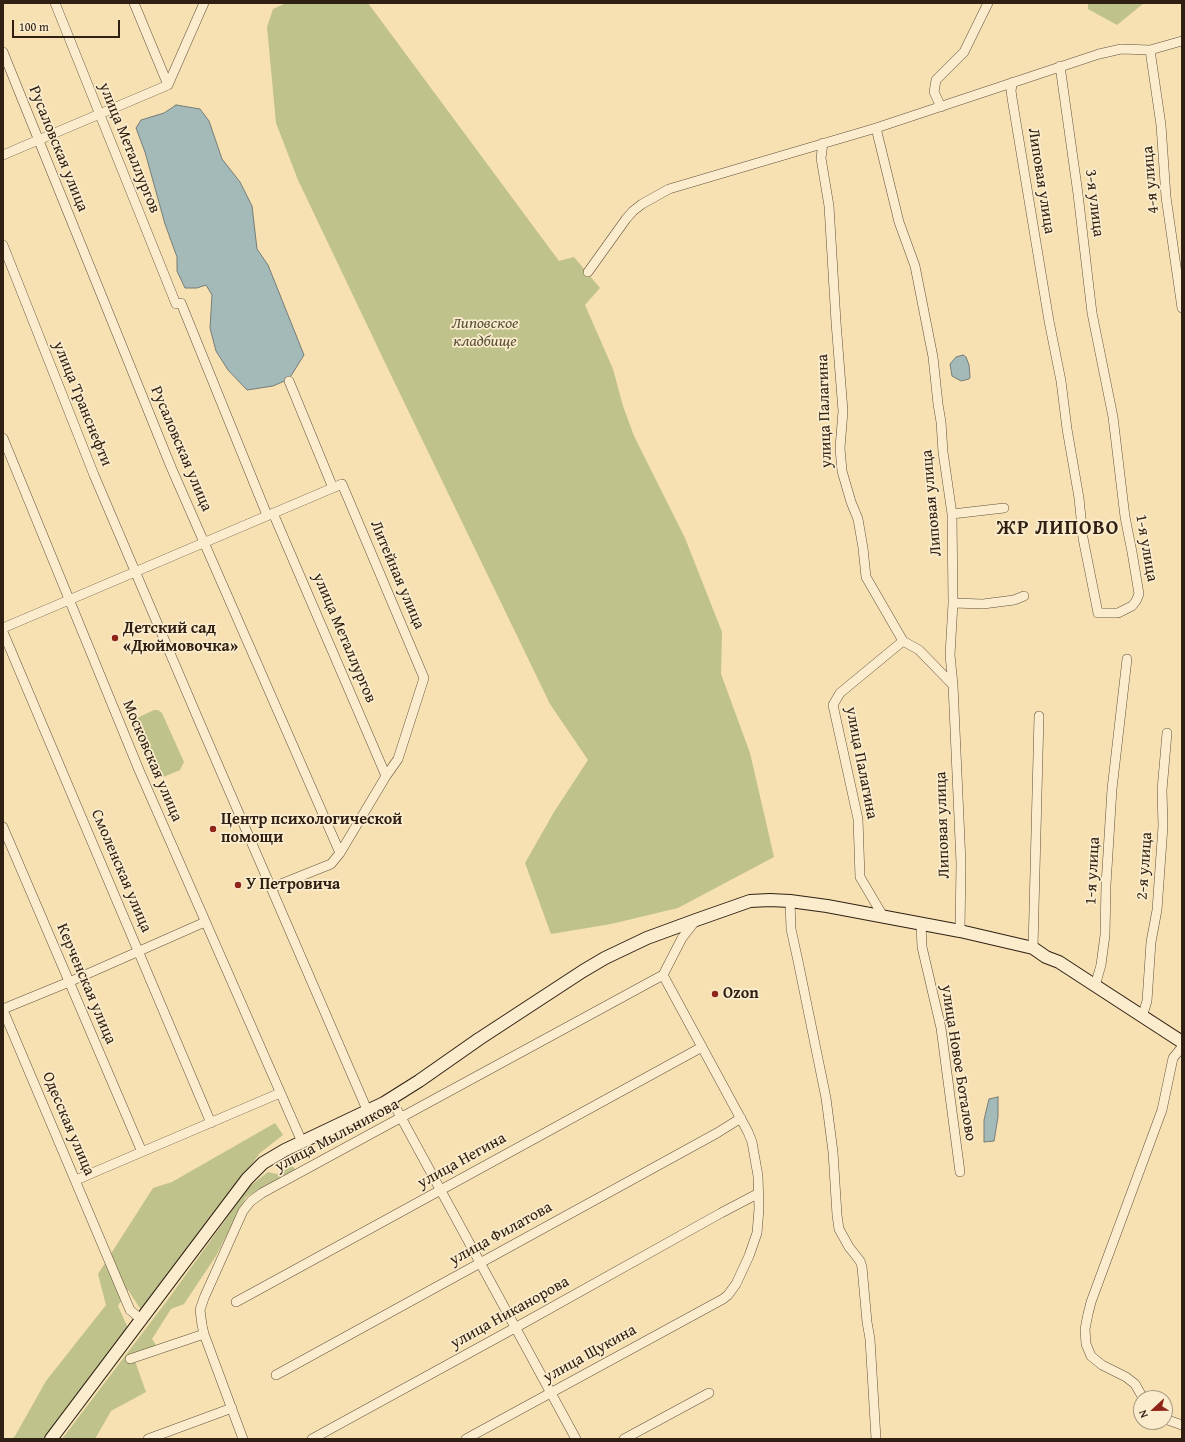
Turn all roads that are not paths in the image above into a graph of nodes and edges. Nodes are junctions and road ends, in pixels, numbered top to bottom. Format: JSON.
{"nodes":[{"id":1,"x":55,"y":3,"type":"edge"},
{"id":2,"x":134,"y":3,"type":"edge"},
{"id":3,"x":204,"y":3,"type":"edge"},
{"id":4,"x":988,"y":3,"type":"edge"},
{"id":5,"x":1182,"y":41,"type":"edge"},
{"id":6,"x":1150,"y":50,"type":"junction"},
{"id":7,"x":3,"y":52,"type":"edge"},
{"id":8,"x":1060,"y":66,"type":"junction"},
{"id":9,"x":1013,"y":82,"type":"junction"},
{"id":10,"x":168,"y":85,"type":"junction"},
{"id":11,"x":941,"y":107,"type":"junction"},
{"id":12,"x":100,"y":114,"type":"junction"},
{"id":13,"x":876,"y":128,"type":"junction"},
{"id":14,"x":39,"y":140,"type":"junction"},
{"id":15,"x":823,"y":143,"type":"junction"},
{"id":16,"x":3,"y":155,"type":"edge"},
{"id":17,"x":3,"y":245,"type":"edge"},
{"id":18,"x":588,"y":272,"type":"dead end"},
{"id":19,"x":1182,"y":308,"type":"edge"},
{"id":20,"x":1102,"y":367,"type":"joint"},
{"id":21,"x":289,"y":381,"type":"dead end"},
{"id":22,"x":3,"y":438,"type":"edge"},
{"id":23,"x":337,"y":486,"type":"junction"},
{"id":24,"x":1080,"y":498,"type":"joint"},
{"id":25,"x":1004,"y":508,"type":"dead end"},
{"id":26,"x":270,"y":514,"type":"junction"},
{"id":27,"x":952,"y":514,"type":"junction"},
{"id":28,"x":204,"y":542,"type":"junction"},
{"id":29,"x":136,"y":572,"type":"junction"},
{"id":30,"x":1024,"y":596,"type":"dead end"},
{"id":31,"x":70,"y":600,"type":"junction"},
{"id":32,"x":953,"y":603,"type":"junction"},
{"id":33,"x":3,"y":628,"type":"edge"},
{"id":34,"x":3,"y":632,"type":"edge"},
{"id":35,"x":903,"y":641,"type":"junction"},
{"id":36,"x":1128,"y":659,"type":"dead end"},
{"id":37,"x":953,"y":685,"type":"junction"},
{"id":38,"x":1039,"y":716,"type":"dead end"},
{"id":39,"x":1168,"y":733,"type":"dead end"},
{"id":40,"x":386,"y":776,"type":"junction"},
{"id":41,"x":3,"y":827,"type":"edge"},
{"id":42,"x":340,"y":853,"type":"junction"},
{"id":43,"x":271,"y":888,"type":"junction"},
{"id":44,"x":790,"y":901,"type":"junction"},
{"id":45,"x":883,"y":916,"type":"junction"},
{"id":46,"x":696,"y":920,"type":"junction"},
{"id":47,"x":205,"y":922,"type":"junction"},
{"id":48,"x":676,"y":927,"type":"junction"},
{"id":49,"x":921,"y":929,"type":"junction"},
{"id":50,"x":960,"y":931,"type":"junction"},
{"id":51,"x":682,"y":938,"type":"junction"},
{"id":52,"x":1033,"y":948,"type":"junction"},
{"id":53,"x":139,"y":952,"type":"junction"},
{"id":54,"x":663,"y":975,"type":"junction"},
{"id":55,"x":69,"y":982,"type":"junction"},
{"id":56,"x":1095,"y":986,"type":"junction"},
{"id":57,"x":3,"y":1010,"type":"edge"},
{"id":58,"x":1142,"y":1017,"type":"junction"},
{"id":59,"x":1182,"y":1042,"type":"edge"},
{"id":60,"x":702,"y":1047,"type":"junction"},
{"id":61,"x":1182,"y":1047,"type":"edge"},
{"id":62,"x":280,"y":1093,"type":"junction"},
{"id":63,"x":391,"y":1099,"type":"junction"},
{"id":64,"x":368,"y":1112,"type":"junction"},
{"id":65,"x":401,"y":1118,"type":"junction"},
{"id":66,"x":740,"y":1118,"type":"junction"},
{"id":67,"x":211,"y":1123,"type":"junction"},
{"id":68,"x":302,"y":1142,"type":"junction"},
{"id":69,"x":142,"y":1152,"type":"junction"},
{"id":70,"x":960,"y":1172,"type":"dead end"},
{"id":71,"x":76,"y":1180,"type":"junction"},
{"id":72,"x":441,"y":1190,"type":"junction"},
{"id":73,"x":760,"y":1193,"type":"junction"},
{"id":74,"x":480,"y":1263,"type":"junction"},
{"id":75,"x":236,"y":1302,"type":"dead end"},
{"id":76,"x":142,"y":1320,"type":"junction"},
{"id":77,"x":515,"y":1328,"type":"junction"},
{"id":78,"x":204,"y":1334,"type":"junction"},
{"id":79,"x":130,"y":1359,"type":"dead end"},
{"id":80,"x":276,"y":1375,"type":"dead end"},
{"id":81,"x":1138,"y":1390,"type":"edge"},
{"id":82,"x":551,"y":1393,"type":"junction"},
{"id":83,"x":709,"y":1393,"type":"dead end"},
{"id":84,"x":232,"y":1408,"type":"junction"},
{"id":85,"x":51,"y":1439,"type":"edge"},
{"id":86,"x":148,"y":1439,"type":"edge"},
{"id":87,"x":243,"y":1439,"type":"edge"},
{"id":88,"x":312,"y":1439,"type":"edge"},
{"id":89,"x":466,"y":1439,"type":"edge"},
{"id":90,"x":576,"y":1439,"type":"edge"},
{"id":91,"x":624,"y":1439,"type":"edge"},
{"id":92,"x":876,"y":1439,"type":"edge"}],
"edges":[{"from":1,"to":12,"type":"street","name":"улица Металлургов"},
{"from":2,"to":10,"type":"street"},
{"from":3,"to":10,"type":"street"},
{"from":4,"to":11,"type":"street"},
{"from":5,"to":6,"type":"street"},
{"from":6,"to":8,"type":"street"},
{"from":6,"to":19,"type":"street","name":"4-я улица"},
{"from":7,"to":14,"type":"street","name":"Русаловская улица"},
{"from":8,"to":9,"type":"street"},
{"from":8,"to":20,"type":"street","name":"3-я улица"},
{"from":9,"to":11,"type":"street"},
{"from":9,"to":24,"type":"street","name":"Липовая улица"},
{"from":10,"to":12,"type":"street"},
{"from":11,"to":13,"type":"street"},
{"from":12,"to":14,"type":"street"},
{"from":12,"to":26,"type":"street","name":"улица Металлургов"},
{"from":13,"to":15,"type":"street"},
{"from":13,"to":27,"type":"street","name":"Липовая улица"},
{"from":14,"to":16,"type":"street"},
{"from":14,"to":28,"type":"street","name":"Русаловская улица"},
{"from":15,"to":18,"type":"street"},
{"from":15,"to":35,"type":"street","name":"улица Палагина"},
{"from":17,"to":29,"type":"street","name":"улица Транснефти"},
{"from":20,"to":24,"type":"street","name":"1-я улица"},
{"from":21,"to":23,"type":"street","name":"Литейная улица"},
{"from":22,"to":31,"type":"street","name":"Московская улица"},
{"from":23,"to":26,"type":"street"},
{"from":23,"to":40,"type":"street","name":"Литейная улица"},
{"from":25,"to":27,"type":"street"},
{"from":26,"to":28,"type":"street"},
{"from":26,"to":40,"type":"street","name":"улица Металлургов"},
{"from":27,"to":32,"type":"street","name":"Липовая улица"},
{"from":28,"to":29,"type":"street"},
{"from":28,"to":42,"type":"street","name":"Русаловская улица"},
{"from":29,"to":31,"type":"street"},
{"from":29,"to":43,"type":"street","name":"улица Транснефти"},
{"from":30,"to":32,"type":"street"},
{"from":31,"to":33,"type":"street"},
{"from":31,"to":47,"type":"street","name":"Московская улица"},
{"from":32,"to":37,"type":"street","name":"Липовая улица"},
{"from":34,"to":53,"type":"street","name":"Смоленская улица"},
{"from":35,"to":37,"type":"street","name":"улица Палагина"},
{"from":35,"to":45,"type":"street","name":"улица Палагина"},
{"from":36,"to":56,"type":"street","name":"1-я улица"},
{"from":37,"to":50,"type":"street","name":"Липовая улица"},
{"from":38,"to":52,"type":"street"},
{"from":39,"to":58,"type":"street","name":"2-я улица"},
{"from":40,"to":42,"type":"street"},
{"from":41,"to":55,"type":"street","name":"Керченская улица"},
{"from":42,"to":43,"type":"street"},
{"from":43,"to":64,"type":"street","name":"улица Транснефти"},
{"from":44,"to":45,"type":"street"},
{"from":44,"to":46,"type":"street"},
{"from":44,"to":92,"type":"street"},
{"from":45,"to":49,"type":"street"},
{"from":46,"to":48,"type":"street"},
{"from":46,"to":51,"type":"street"},
{"from":47,"to":53,"type":"street"},
{"from":47,"to":62,"type":"street","name":"Московская улица"},
{"from":48,"to":51,"type":"street"},
{"from":48,"to":63,"type":"street"},
{"from":49,"to":50,"type":"street"},
{"from":49,"to":70,"type":"street","name":"улица Новое Боталово"},
{"from":50,"to":52,"type":"street"},
{"from":51,"to":54,"type":"street"},
{"from":52,"to":56,"type":"street"},
{"from":53,"to":55,"type":"street"},
{"from":53,"to":67,"type":"street","name":"Смоленская улица"},
{"from":54,"to":60,"type":"street"},
{"from":54,"to":65,"type":"street","name":"улица Мыльникова"},
{"from":55,"to":57,"type":"street"},
{"from":55,"to":69,"type":"street","name":"Керченская улица"},
{"from":56,"to":58,"type":"street"},
{"from":57,"to":71,"type":"street","name":"Одесская улица"},
{"from":58,"to":59,"type":"street"},
{"from":60,"to":66,"type":"street"},
{"from":60,"to":72,"type":"street","name":"улица Негина"},
{"from":61,"to":81,"type":"street"},
{"from":62,"to":67,"type":"street"},
{"from":62,"to":68,"type":"street","name":"Московская улица"},
{"from":63,"to":64,"type":"street"},
{"from":63,"to":65,"type":"street"},
{"from":64,"to":68,"type":"street"},
{"from":65,"to":72,"type":"street"},
{"from":65,"to":78,"type":"street","name":"улица Мыльникова"},
{"from":66,"to":73,"type":"street"},
{"from":66,"to":74,"type":"street","name":"улица Филатова"},
{"from":67,"to":69,"type":"street"},
{"from":68,"to":76,"type":"street"},
{"from":69,"to":71,"type":"street"},
{"from":71,"to":76,"type":"street","name":"Одесская улица"},
{"from":72,"to":74,"type":"street"},
{"from":72,"to":75,"type":"street","name":"улица Негина"},
{"from":73,"to":77,"type":"street","name":"улица Никанорова"},
{"from":73,"to":82,"type":"street","name":"улица Щукина"},
{"from":74,"to":77,"type":"street"},
{"from":74,"to":80,"type":"street","name":"улица Филатова"},
{"from":76,"to":85,"type":"street"},
{"from":77,"to":82,"type":"street"},
{"from":77,"to":88,"type":"street","name":"улица Никанорова"},
{"from":78,"to":79,"type":"street"},
{"from":78,"to":84,"type":"street","name":"улица Мыльникова"},
{"from":82,"to":89,"type":"street","name":"улица Щукина"},
{"from":82,"to":90,"type":"street"},
{"from":83,"to":91,"type":"street"},
{"from":84,"to":86,"type":"street"},
{"from":84,"to":87,"type":"street","name":"улица Мыльникова"}]}
